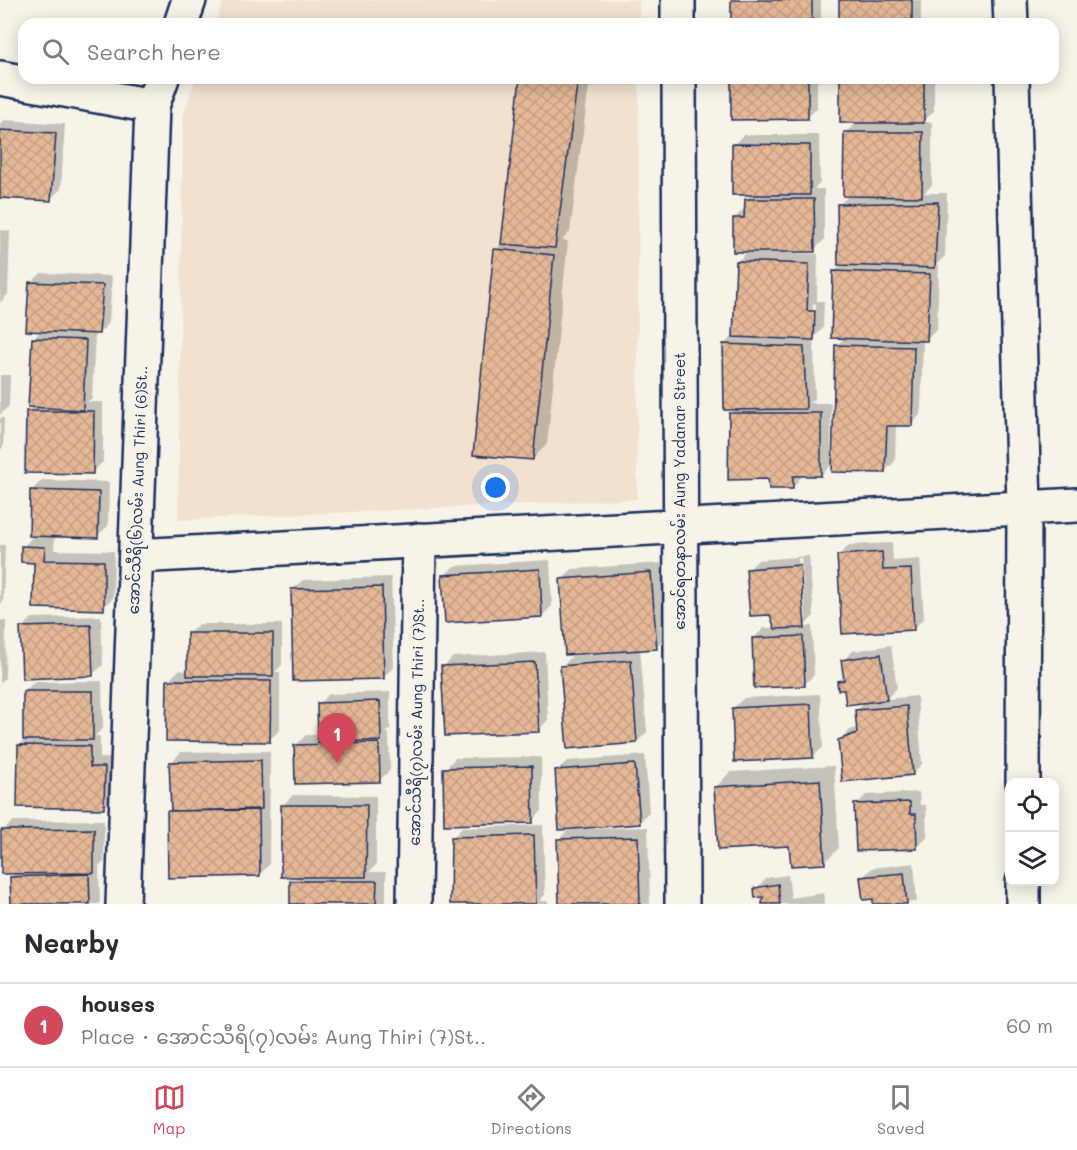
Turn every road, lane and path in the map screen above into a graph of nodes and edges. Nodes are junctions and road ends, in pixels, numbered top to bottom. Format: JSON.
{"nodes":[{"id":1,"x":189,"y":0,"type":"edge"},
{"id":2,"x":678,"y":0,"type":"edge"},
{"id":3,"x":1010,"y":0,"type":"edge"},
{"id":4,"x":183,"y":18,"type":"edge"},
{"id":5,"x":678,"y":18,"type":"edge"},
{"id":6,"x":1011,"y":18,"type":"edge"},
{"id":7,"x":0,"y":78,"type":"edge"},
{"id":8,"x":18,"y":80,"type":"edge"},
{"id":9,"x":67,"y":84,"type":"edge"},
{"id":10,"x":679,"y":84,"type":"edge"},
{"id":11,"x":1012,"y":84,"type":"edge"},
{"id":12,"x":157,"y":92,"type":"edge"},
{"id":13,"x":1077,"y":505,"type":"edge"},
{"id":14,"x":1024,"y":506,"type":"junction"},
{"id":15,"x":680,"y":527,"type":"junction"},
{"id":16,"x":419,"y":540,"type":"junction"},
{"id":17,"x":136,"y":556,"type":"junction"},
{"id":18,"x":1023,"y":778,"type":"edge"},
{"id":19,"x":1023,"y":886,"type":"edge"},
{"id":20,"x":123,"y":904,"type":"edge"},
{"id":21,"x":414,"y":904,"type":"edge"},
{"id":22,"x":682,"y":904,"type":"edge"},
{"id":23,"x":1023,"y":904,"type":"edge"}],
"edges":[{"from":1,"to":4,"type":"street"},
{"from":2,"to":5,"type":"street"},
{"from":3,"to":6,"type":"street"},
{"from":7,"to":8,"type":"street"},
{"from":9,"to":12,"type":"street"},
{"from":10,"to":15,"type":"street","name":"အောင်ရတနာလမ်း Aung Yadanar Street"},
{"from":11,"to":14,"type":"street"},
{"from":12,"to":17,"type":"street","name":"အောင်သီရိ(၆)လမ်း Aung Thiri (6)St.."},
{"from":13,"to":14,"type":"street"},
{"from":14,"to":15,"type":"street"},
{"from":14,"to":18,"type":"street"},
{"from":15,"to":16,"type":"street"},
{"from":15,"to":22,"type":"street","name":"အောင်ရတနာလမ်း Aung Yadanar Street"},
{"from":16,"to":17,"type":"street"},
{"from":16,"to":21,"type":"street","name":"အောင်သီရိ(၇)လမ်း Aung Thiri (7)St.."},
{"from":17,"to":20,"type":"street","name":"အောင်သီရိ(၆)လမ်း Aung Thiri (6)St.."},
{"from":19,"to":23,"type":"street"}]}
